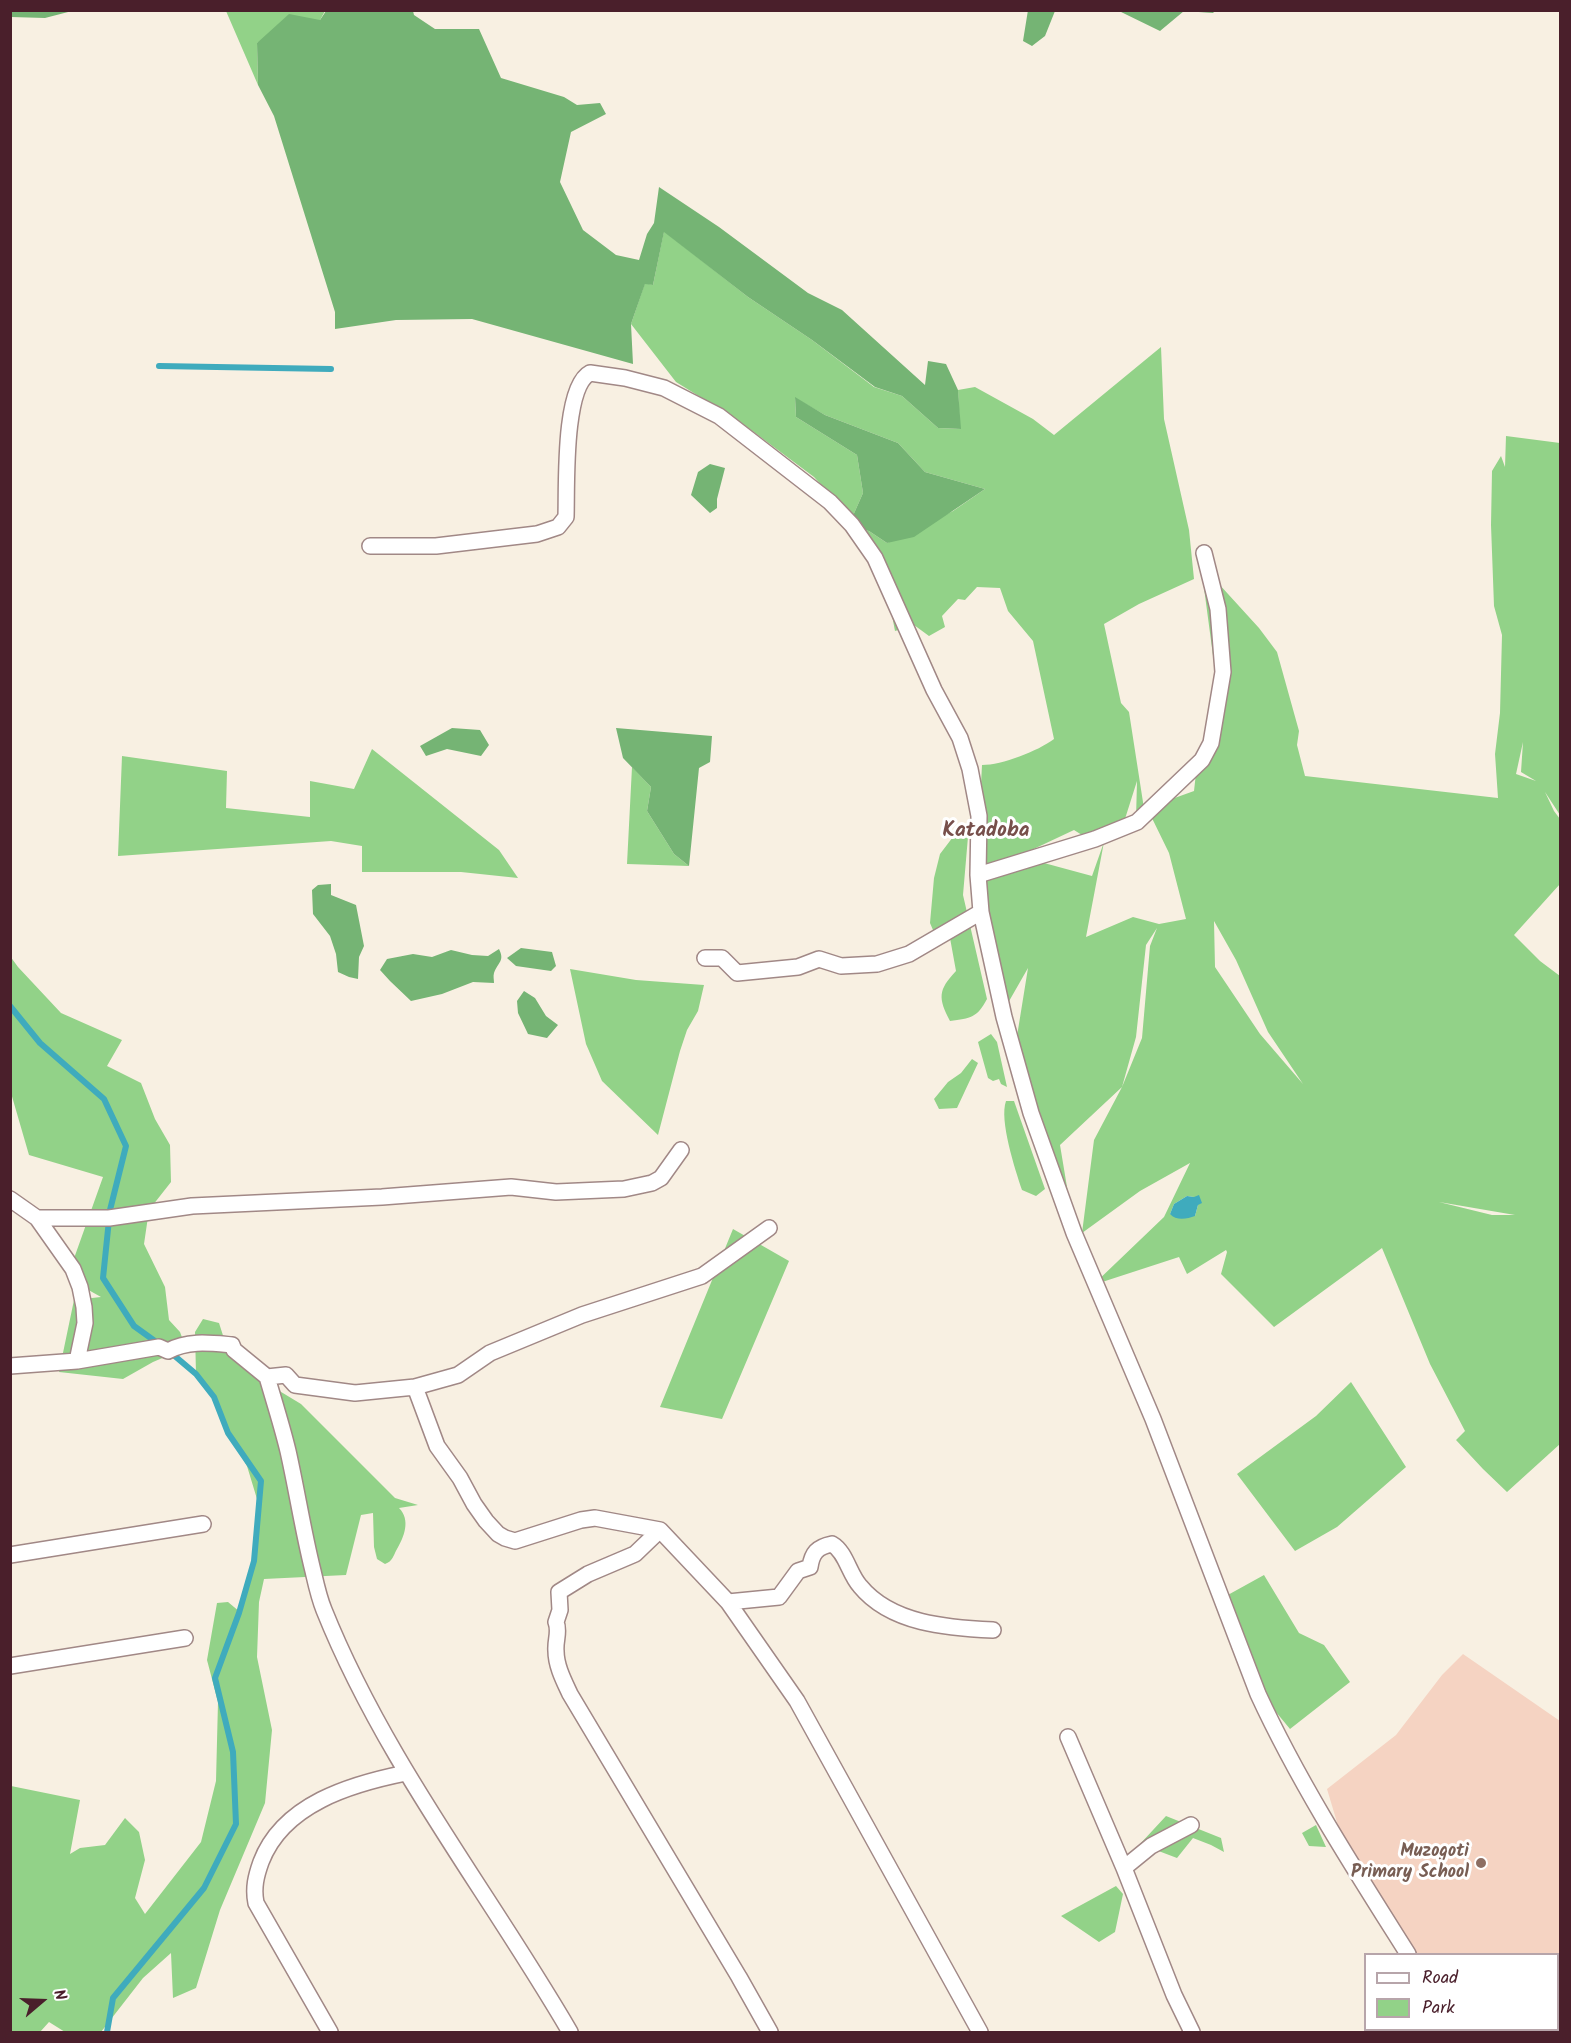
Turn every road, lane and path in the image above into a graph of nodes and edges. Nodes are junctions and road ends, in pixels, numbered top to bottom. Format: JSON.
{"nodes":[{"id":1,"x":370,"y":546,"type":"dead end"},
{"id":2,"x":1204,"y":553,"type":"dead end"},
{"id":3,"x":978,"y":875,"type":"junction"},
{"id":4,"x":981,"y":912,"type":"junction"},
{"id":5,"x":705,"y":958,"type":"dead end"},
{"id":6,"x":681,"y":1150,"type":"dead end"},
{"id":7,"x":10,"y":1199,"type":"edge"},
{"id":8,"x":37,"y":1218,"type":"junction"},
{"id":9,"x":769,"y":1228,"type":"dead end"},
{"id":10,"x":77,"y":1361,"type":"junction"},
{"id":11,"x":10,"y":1366,"type":"edge"},
{"id":12,"x":267,"y":1377,"type":"junction"},
{"id":13,"x":415,"y":1387,"type":"junction"},
{"id":14,"x":203,"y":1524,"type":"dead end"},
{"id":15,"x":660,"y":1530,"type":"junction"},
{"id":16,"x":10,"y":1556,"type":"edge"},
{"id":17,"x":728,"y":1602,"type":"junction"},
{"id":18,"x":993,"y":1629,"type":"dead end"},
{"id":19,"x":185,"y":1638,"type":"dead end"},
{"id":20,"x":10,"y":1666,"type":"edge"},
{"id":21,"x":1068,"y":1737,"type":"dead end"},
{"id":22,"x":406,"y":1773,"type":"junction"},
{"id":23,"x":1191,"y":1825,"type":"dead end"},
{"id":24,"x":1124,"y":1868,"type":"junction"},
{"id":25,"x":1407,"y":1953,"type":"edge"},
{"id":26,"x":330,"y":2032,"type":"edge"},
{"id":27,"x":570,"y":2032,"type":"edge"},
{"id":28,"x":770,"y":2032,"type":"edge"},
{"id":29,"x":980,"y":2032,"type":"edge"},
{"id":30,"x":1192,"y":2032,"type":"edge"}],
"edges":[{"from":1,"to":3,"type":"street"},
{"from":2,"to":3,"type":"street"},
{"from":3,"to":4,"type":"street"},
{"from":4,"to":5,"type":"street"},
{"from":4,"to":25,"type":"street"},
{"from":6,"to":8,"type":"street"},
{"from":7,"to":8,"type":"street"},
{"from":8,"to":10,"type":"street"},
{"from":9,"to":13,"type":"street"},
{"from":10,"to":11,"type":"street"},
{"from":10,"to":12,"type":"street"},
{"from":12,"to":13,"type":"street"},
{"from":12,"to":22,"type":"street"},
{"from":13,"to":15,"type":"street"},
{"from":14,"to":16,"type":"street"},
{"from":15,"to":17,"type":"street"},
{"from":15,"to":28,"type":"street"},
{"from":17,"to":18,"type":"street"},
{"from":17,"to":29,"type":"street"},
{"from":19,"to":20,"type":"street"},
{"from":21,"to":24,"type":"street"},
{"from":22,"to":26,"type":"street"},
{"from":22,"to":27,"type":"street"},
{"from":23,"to":24,"type":"street"},
{"from":24,"to":30,"type":"street"}]}
